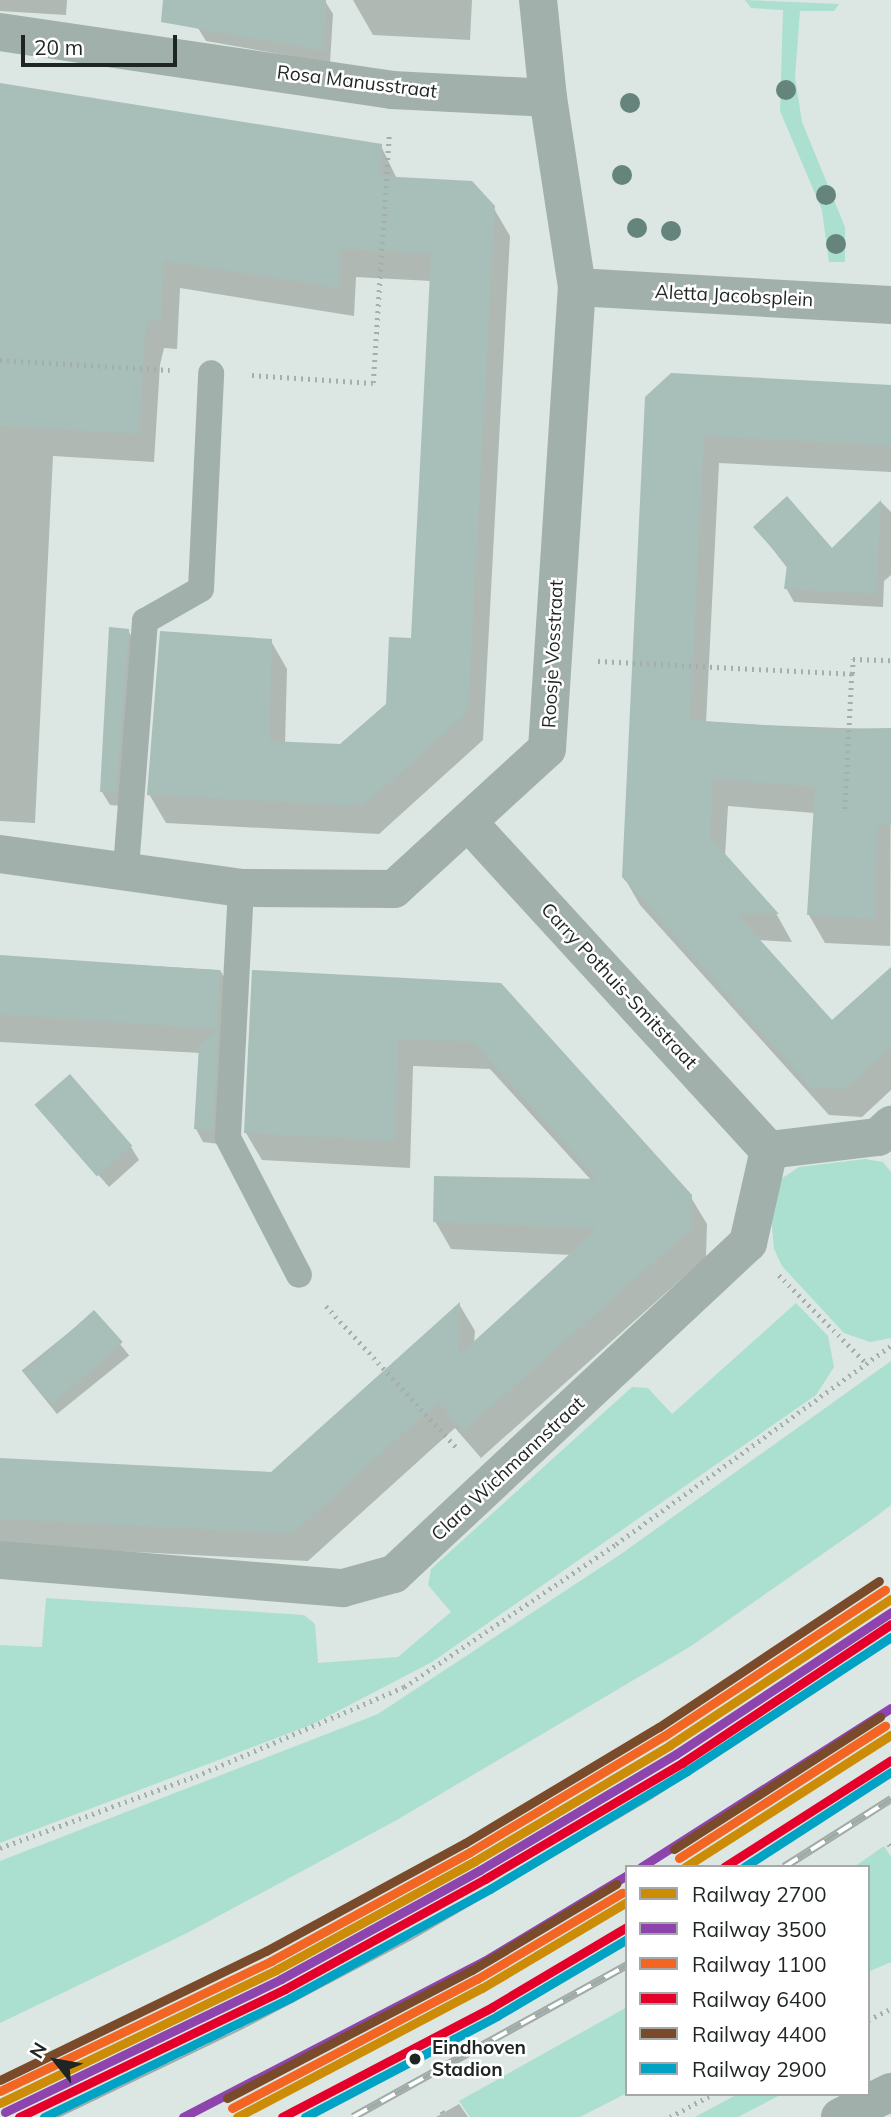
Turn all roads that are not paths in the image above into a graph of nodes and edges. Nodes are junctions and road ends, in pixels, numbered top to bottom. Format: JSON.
{"nodes":[{"id":1,"x":538,"y":0,"type":"edge"},
{"id":2,"x":0,"y":32,"type":"edge"},
{"id":3,"x":548,"y":98,"type":"junction"},
{"id":4,"x":577,"y":287,"type":"junction"},
{"id":5,"x":891,"y":304,"type":"edge"},
{"id":6,"x":211,"y":373,"type":"road end"},
{"id":7,"x":468,"y":822,"type":"junction"},
{"id":8,"x":0,"y":854,"type":"edge"},
{"id":9,"x":126,"y":868,"type":"junction"},
{"id":10,"x":241,"y":888,"type":"junction"},
{"id":11,"x":891,"y":1125,"type":"edge"},
{"id":12,"x":769,"y":1150,"type":"junction"},
{"id":13,"x":299,"y":1275,"type":"road end"},
{"id":14,"x":0,"y":1560,"type":"edge"},
{"id":15,"x":891,"y":2092,"type":"edge"},
{"id":16,"x":840,"y":2117,"type":"edge"}],
"edges":[{"from":1,"to":3,"type":"street","name":"Roosje Vosstraat"},
{"from":2,"to":3,"type":"street","name":"Rosa Manusstraat"},
{"from":3,"to":4,"type":"street","name":"Roosje Vosstraat"},
{"from":4,"to":5,"type":"street","name":"Aletta Jacobsplein"},
{"from":4,"to":7,"type":"street","name":"Roosje Vosstraat"},
{"from":6,"to":9,"type":"lane"},
{"from":7,"to":10,"type":"street","name":"Roosje Vosstraat"},
{"from":7,"to":12,"type":"street","name":"Carry Pothuis-Smitstraat"},
{"from":8,"to":9,"type":"street","name":"Roosje Vosstraat"},
{"from":9,"to":10,"type":"street","name":"Roosje Vosstraat"},
{"from":10,"to":13,"type":"lane"},
{"from":11,"to":12,"type":"street"},
{"from":12,"to":14,"type":"street","name":"Clara Wichmannstraat"},
{"from":15,"to":16,"type":"main road"}]}
